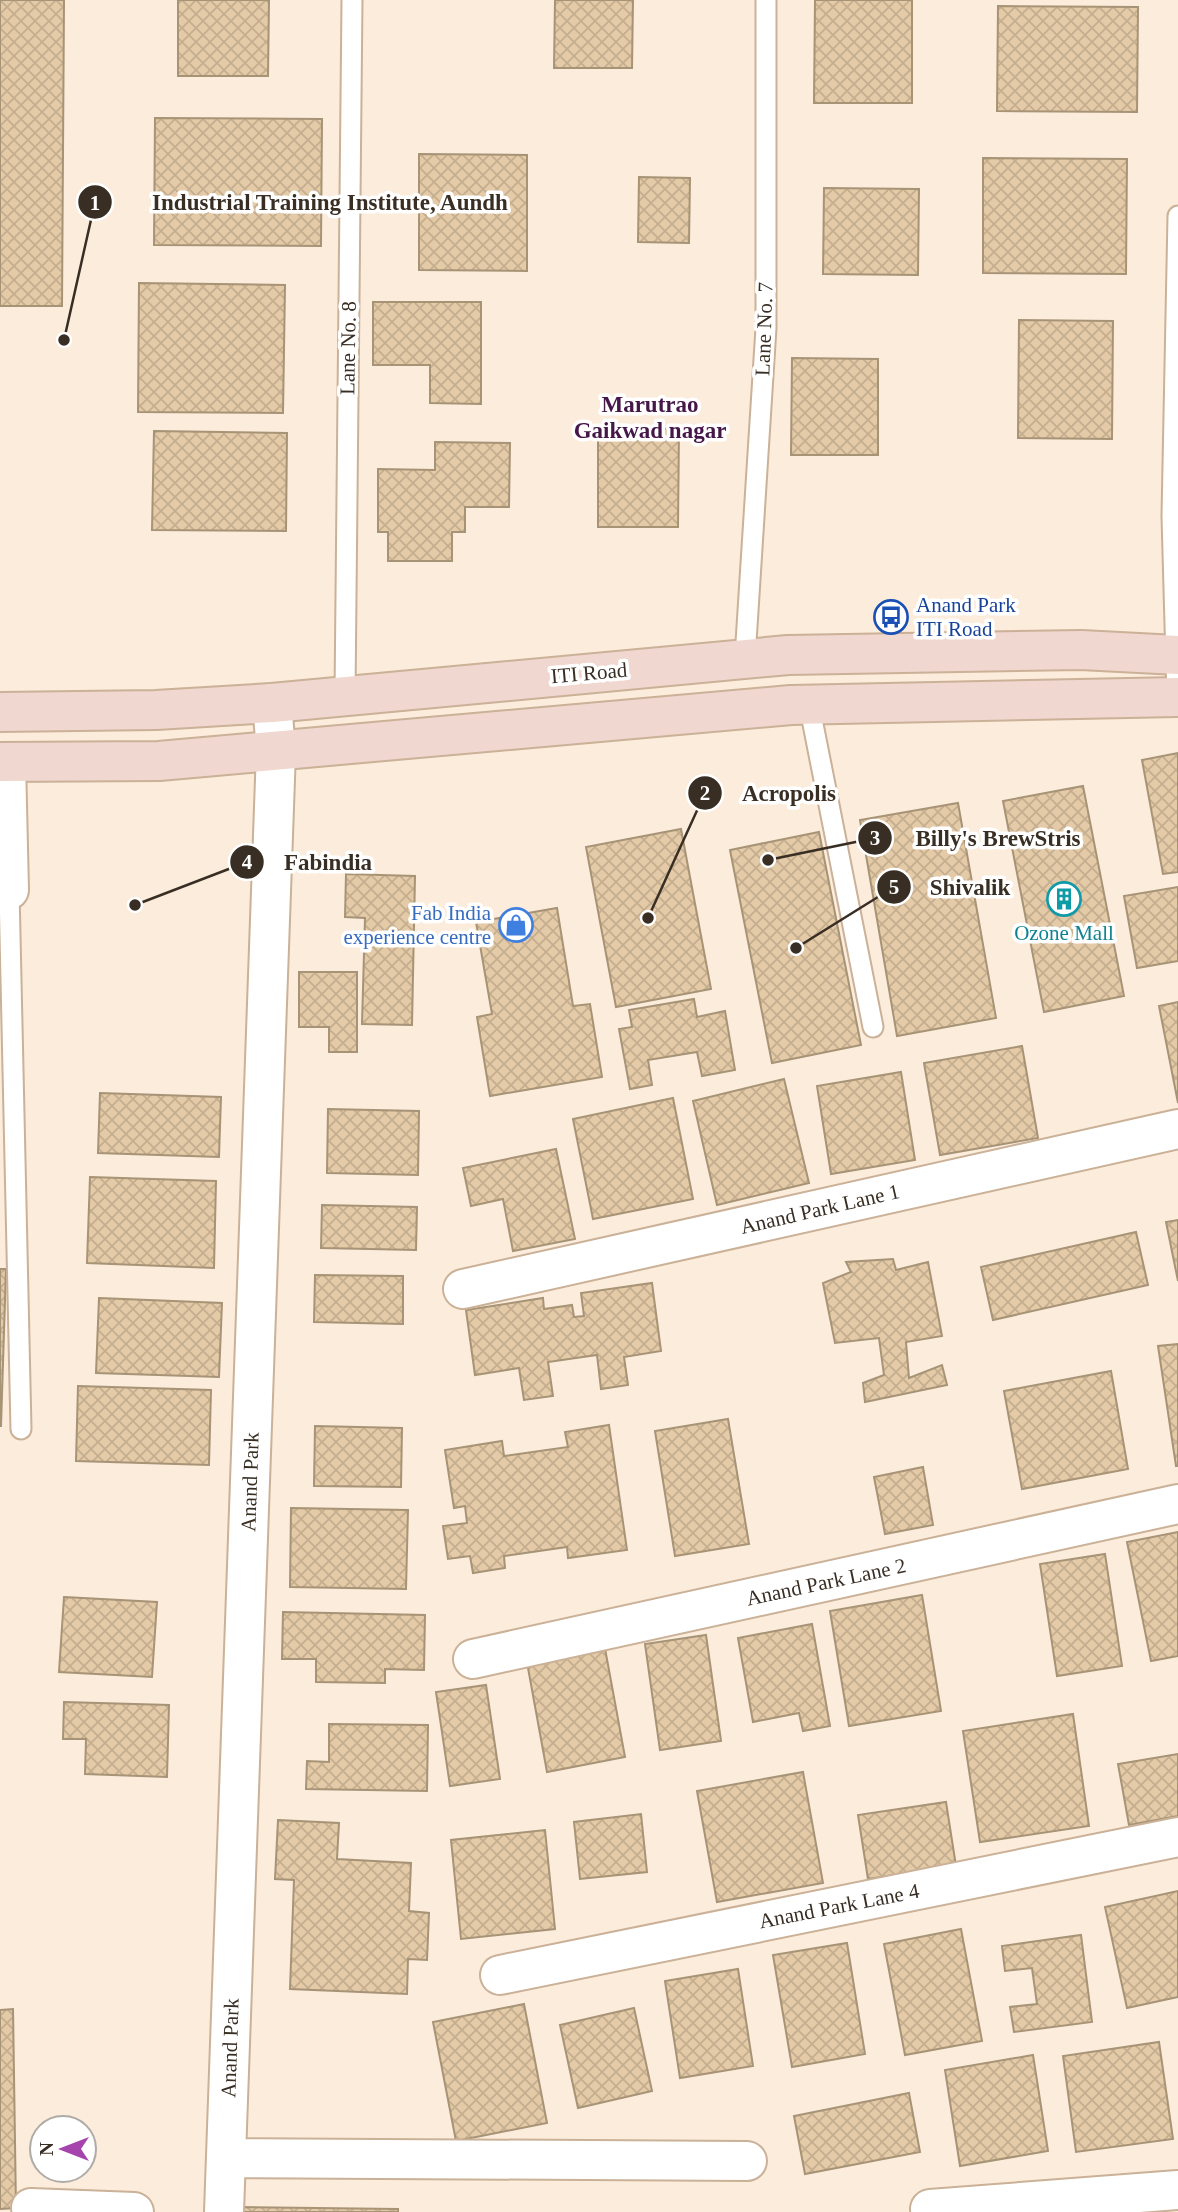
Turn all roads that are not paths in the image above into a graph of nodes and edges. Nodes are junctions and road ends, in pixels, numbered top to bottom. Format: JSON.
{"nodes":[{"id":1,"x":352,"y":0,"type":"edge"},
{"id":2,"x":766,"y":0,"type":"edge"},
{"id":3,"x":1178,"y":216,"type":"edge"},
{"id":4,"x":1178,"y":655,"type":"edge"},
{"id":5,"x":745,"y":658,"type":"junction"},
{"id":6,"x":345,"y":695,"type":"junction"},
{"id":7,"x":1178,"y":697,"type":"edge"},
{"id":8,"x":272,"y":703,"type":"junction"},
{"id":9,"x":809,"y":705,"type":"junction"},
{"id":10,"x":0,"y":712,"type":"edge"},
{"id":11,"x":276,"y":751,"type":"junction"},
{"id":12,"x":3,"y":762,"type":"edge"},
{"id":13,"x":9,"y":890,"type":"joint"},
{"id":14,"x":873,"y":1027,"type":"dead end"},
{"id":15,"x":1178,"y":1129,"type":"edge"},
{"id":16,"x":463,"y":1289,"type":"dead end"},
{"id":17,"x":21,"y":1429,"type":"dead end"},
{"id":18,"x":1178,"y":1504,"type":"edge"},
{"id":19,"x":473,"y":1659,"type":"dead end"},
{"id":20,"x":1178,"y":1837,"type":"edge"},
{"id":21,"x":500,"y":1975,"type":"dead end"},
{"id":22,"x":226,"y":2158,"type":"junction"},
{"id":23,"x":747,"y":2161,"type":"dead end"},
{"id":24,"x":1178,"y":2190,"type":"edge"},
{"id":25,"x":31,"y":2208,"type":"dead end"},
{"id":26,"x":930,"y":2209,"type":"dead end"},
{"id":27,"x":134,"y":2212,"type":"edge"},
{"id":28,"x":224,"y":2212,"type":"edge"}],
"edges":[{"from":1,"to":6,"type":"lane","name":"Lane No. 8"},
{"from":2,"to":5,"type":"lane","name":"Lane No. 7"},
{"from":3,"to":4,"type":"lane"},
{"from":4,"to":5,"type":"main road","name":"ITI Road"},
{"from":4,"to":7,"type":"lane"},
{"from":5,"to":6,"type":"main road","name":"ITI Road"},
{"from":6,"to":8,"type":"main road","name":"ITI Road"},
{"from":7,"to":9,"type":"main road"},
{"from":8,"to":10,"type":"main road","name":"ITI Road"},
{"from":8,"to":11,"type":"street","name":"Anand Park"},
{"from":9,"to":11,"type":"main road"},
{"from":9,"to":14,"type":"lane"},
{"from":11,"to":12,"type":"main road"},
{"from":11,"to":22,"type":"street","name":"Anand Park"},
{"from":12,"to":13,"type":"street"},
{"from":13,"to":17,"type":"lane"},
{"from":15,"to":16,"type":"street","name":"Anand Park Lane 1"},
{"from":18,"to":19,"type":"street","name":"Anand Park Lane 2"},
{"from":20,"to":21,"type":"street","name":"Anand Park Lane 4"},
{"from":22,"to":23,"type":"street"},
{"from":22,"to":28,"type":"street","name":"Anand Park"},
{"from":24,"to":26,"type":"street"},
{"from":25,"to":27,"type":"street"}]}
